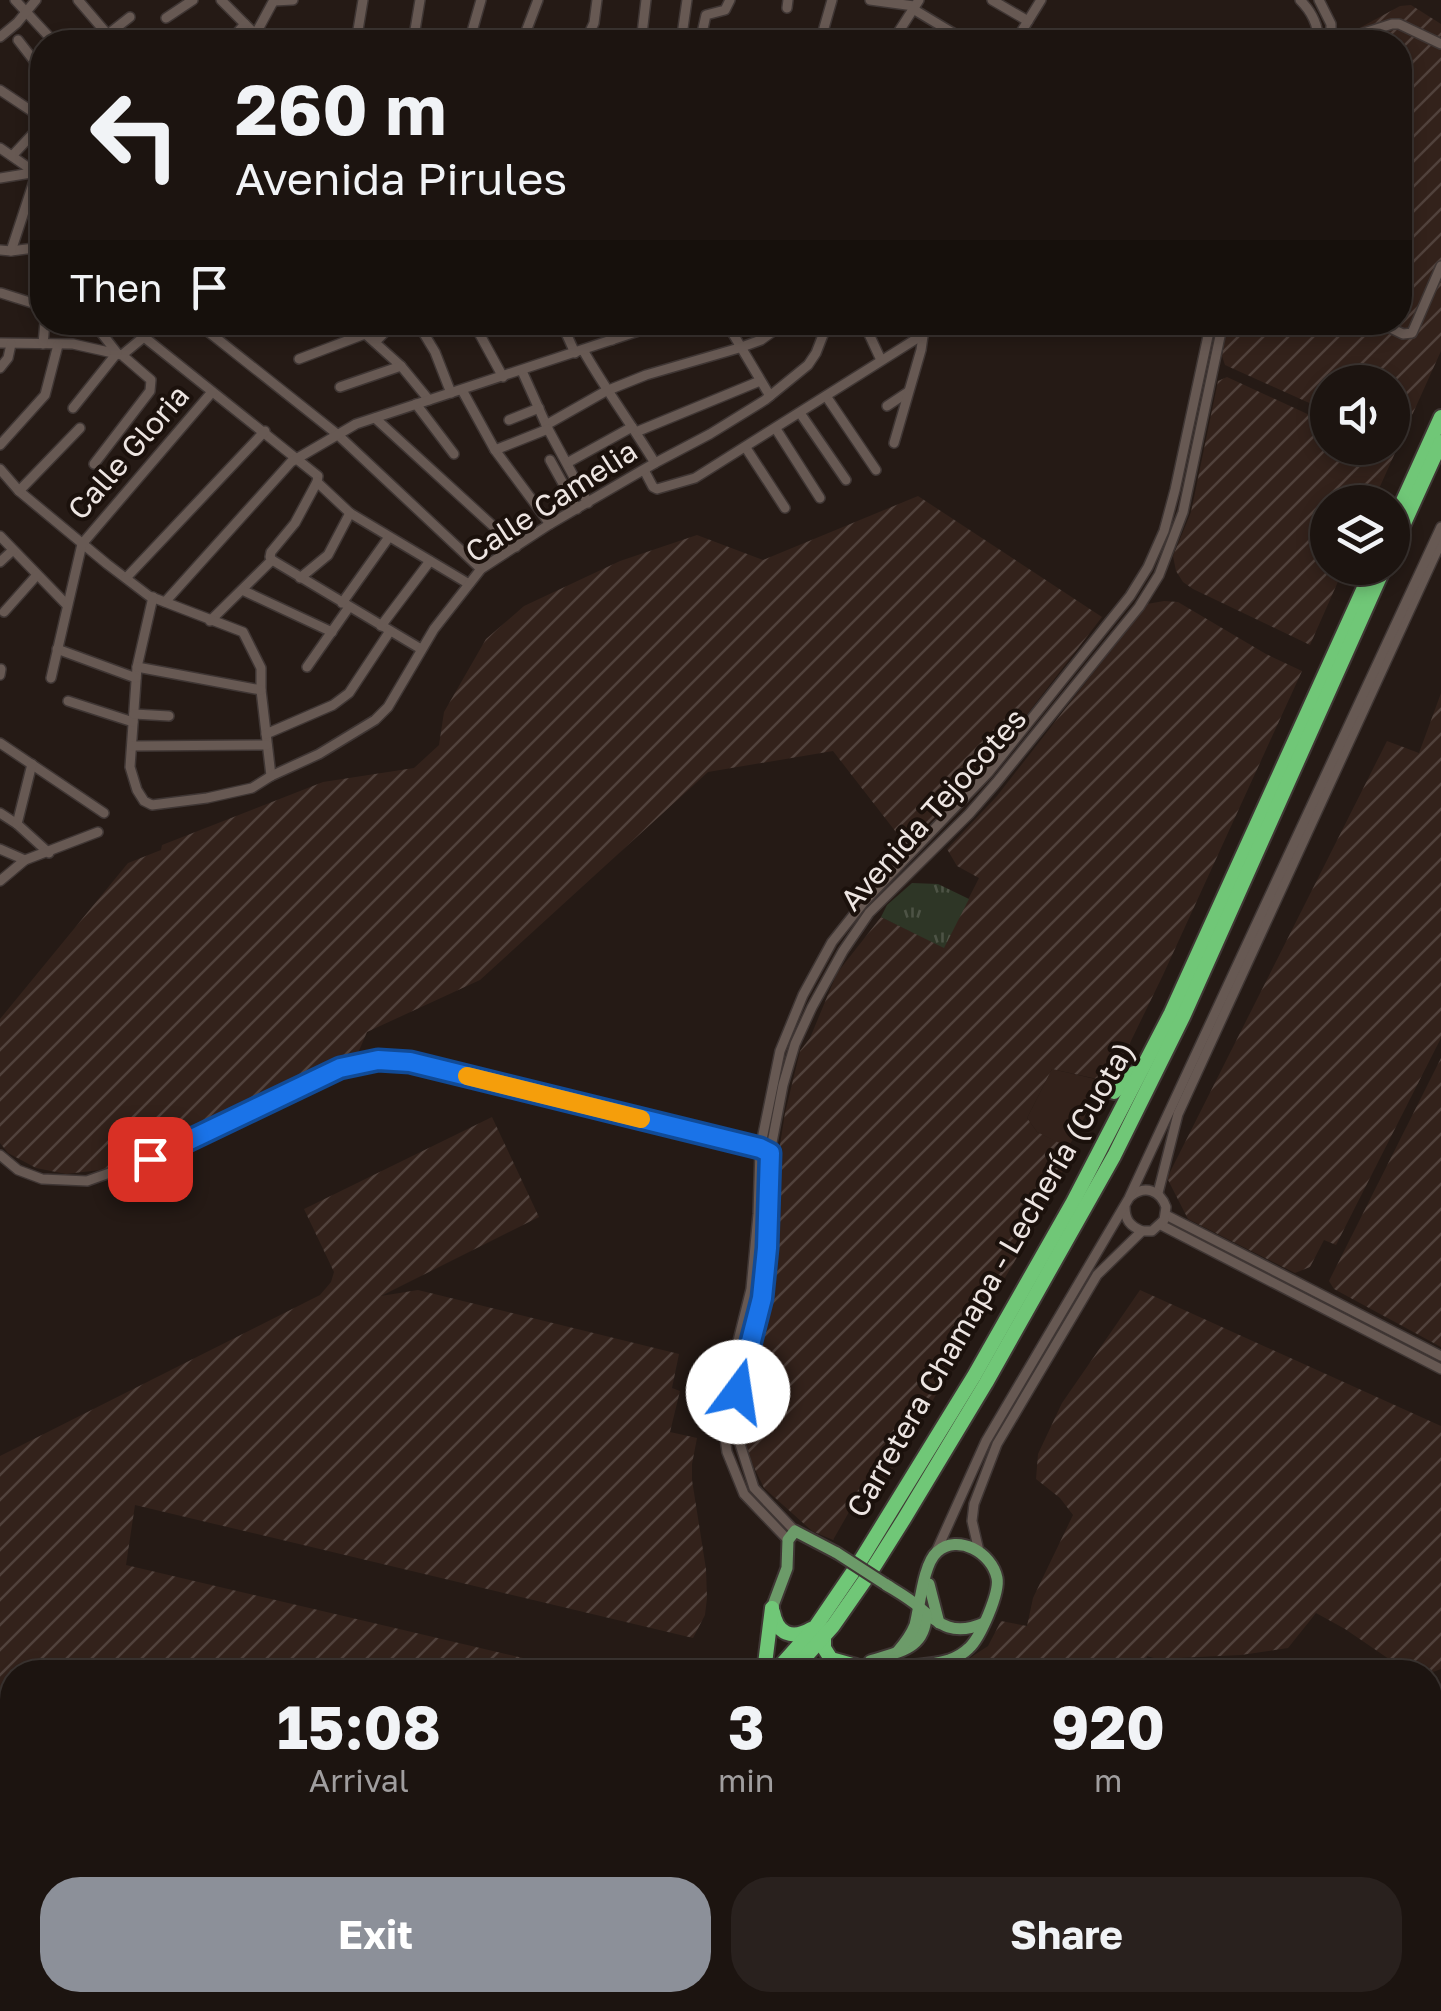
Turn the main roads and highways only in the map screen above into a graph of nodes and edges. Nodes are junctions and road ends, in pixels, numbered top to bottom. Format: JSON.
{"nodes":[{"id":1,"x":1441,"y":418,"type":"edge"},
{"id":2,"x":1441,"y":442,"type":"edge"},
{"id":3,"x":1410,"y":486,"type":"edge"},
{"id":4,"x":1410,"y":510,"type":"edge"},
{"id":5,"x":1365,"y":585,"type":"edge"},
{"id":6,"x":1376,"y":585,"type":"edge"},
{"id":7,"x":1171,"y":1013,"type":"junction"},
{"id":8,"x":1114,"y":1092,"type":"dead end"},
{"id":9,"x":1085,"y":1157,"type":"dead end"},
{"id":10,"x":1072,"y":1202,"type":"junction"},
{"id":11,"x":927,"y":1570,"type":"junction"},
{"id":12,"x":890,"y":1587,"type":"junction"},
{"id":13,"x":772,"y":1608,"type":"junction"},
{"id":14,"x":922,"y":1611,"type":"junction"},
{"id":15,"x":939,"y":1623,"type":"junction"},
{"id":16,"x":984,"y":1623,"type":"junction"},
{"id":17,"x":819,"y":1631,"type":"junction"},
{"id":18,"x":766,"y":1660,"type":"edge"},
{"id":19,"x":788,"y":1660,"type":"edge"},
{"id":20,"x":800,"y":1660,"type":"edge"},
{"id":21,"x":835,"y":1660,"type":"edge"},
{"id":22,"x":873,"y":1660,"type":"edge"},
{"id":23,"x":948,"y":1660,"type":"edge"}],
"edges":[{"from":1,"to":3,"type":"highway"},
{"from":2,"to":4,"type":"highway"},
{"from":5,"to":7,"type":"highway","name":"Carretera Chamapa - Lechería (Cuota)"},
{"from":6,"to":17,"type":"highway","name":"Carretera Chamapa - Lechería (Cuota)"},
{"from":7,"to":8,"type":"highway"},
{"from":7,"to":10,"type":"highway","name":"Carretera Chamapa - Lechería (Cuota)"},
{"from":9,"to":10,"type":"highway"},
{"from":10,"to":17,"type":"highway","name":"Carretera Chamapa - Lechería (Cuota)"},
{"from":11,"to":12,"type":"main road"},
{"from":11,"to":14,"type":"main road"},
{"from":11,"to":15,"type":"main road"},
{"from":11,"to":16,"type":"main road"},
{"from":12,"to":13,"type":"main road","name":"Avenida Tejocotes","bridge":true},
{"from":12,"to":14,"type":"main road","name":"Avenida Tejocotes"},
{"from":13,"to":17,"type":"highway"},
{"from":13,"to":18,"type":"highway"},
{"from":14,"to":15,"type":"main road","name":"Avenida Tejocotes"},
{"from":14,"to":22,"type":"main road"},
{"from":15,"to":16,"type":"main road"},
{"from":16,"to":23,"type":"main road"},
{"from":17,"to":19,"type":"highway","name":"Carretera Chamapa - Lechería (Cuota)"},
{"from":17,"to":20,"type":"highway","name":"Carretera Chamapa - Lechería (Cuota)"},
{"from":17,"to":21,"type":"highway"}]}
